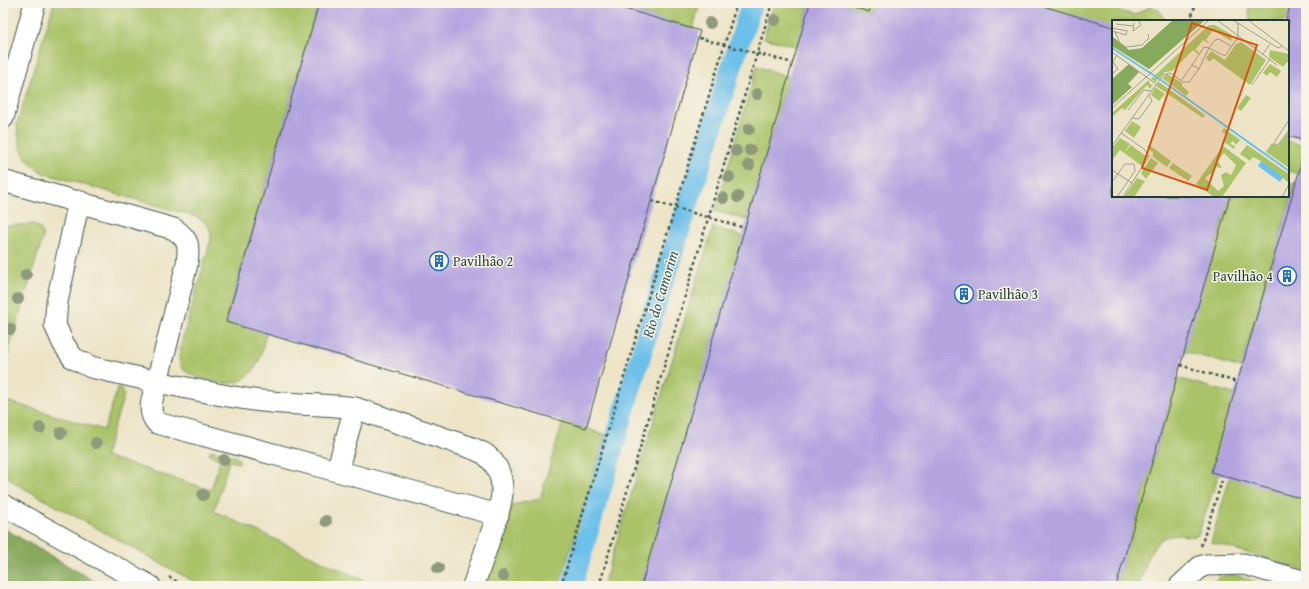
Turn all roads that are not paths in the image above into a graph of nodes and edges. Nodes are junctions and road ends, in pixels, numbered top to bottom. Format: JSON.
{"nodes":[{"id":1,"x":35,"y":3,"type":"edge"},
{"id":2,"x":3,"y":118,"type":"edge"},
{"id":3,"x":3,"y":181,"type":"edge"},
{"id":4,"x":79,"y":201,"type":"junction"},
{"id":5,"x":157,"y":382,"type":"junction"},
{"id":6,"x":355,"y":408,"type":"junction"},
{"id":7,"x":337,"y":471,"type":"junction"},
{"id":8,"x":3,"y":505,"type":"edge"},
{"id":9,"x":498,"y":515,"type":"junction"},
{"id":10,"x":1306,"y":582,"type":"edge"},
{"id":11,"x":150,"y":586,"type":"edge"},
{"id":12,"x":473,"y":586,"type":"edge"},
{"id":13,"x":1180,"y":586,"type":"edge"}],
"edges":[{"from":1,"to":2,"type":"street"},
{"from":3,"to":4,"type":"street"},
{"from":4,"to":5,"type":"street"},
{"from":4,"to":5,"type":"street"},
{"from":5,"to":6,"type":"street"},
{"from":5,"to":7,"type":"street"},
{"from":6,"to":7,"type":"street"},
{"from":6,"to":9,"type":"street"},
{"from":7,"to":9,"type":"street"},
{"from":8,"to":11,"type":"street"},
{"from":9,"to":12,"type":"street"},
{"from":10,"to":13,"type":"street"}]}
